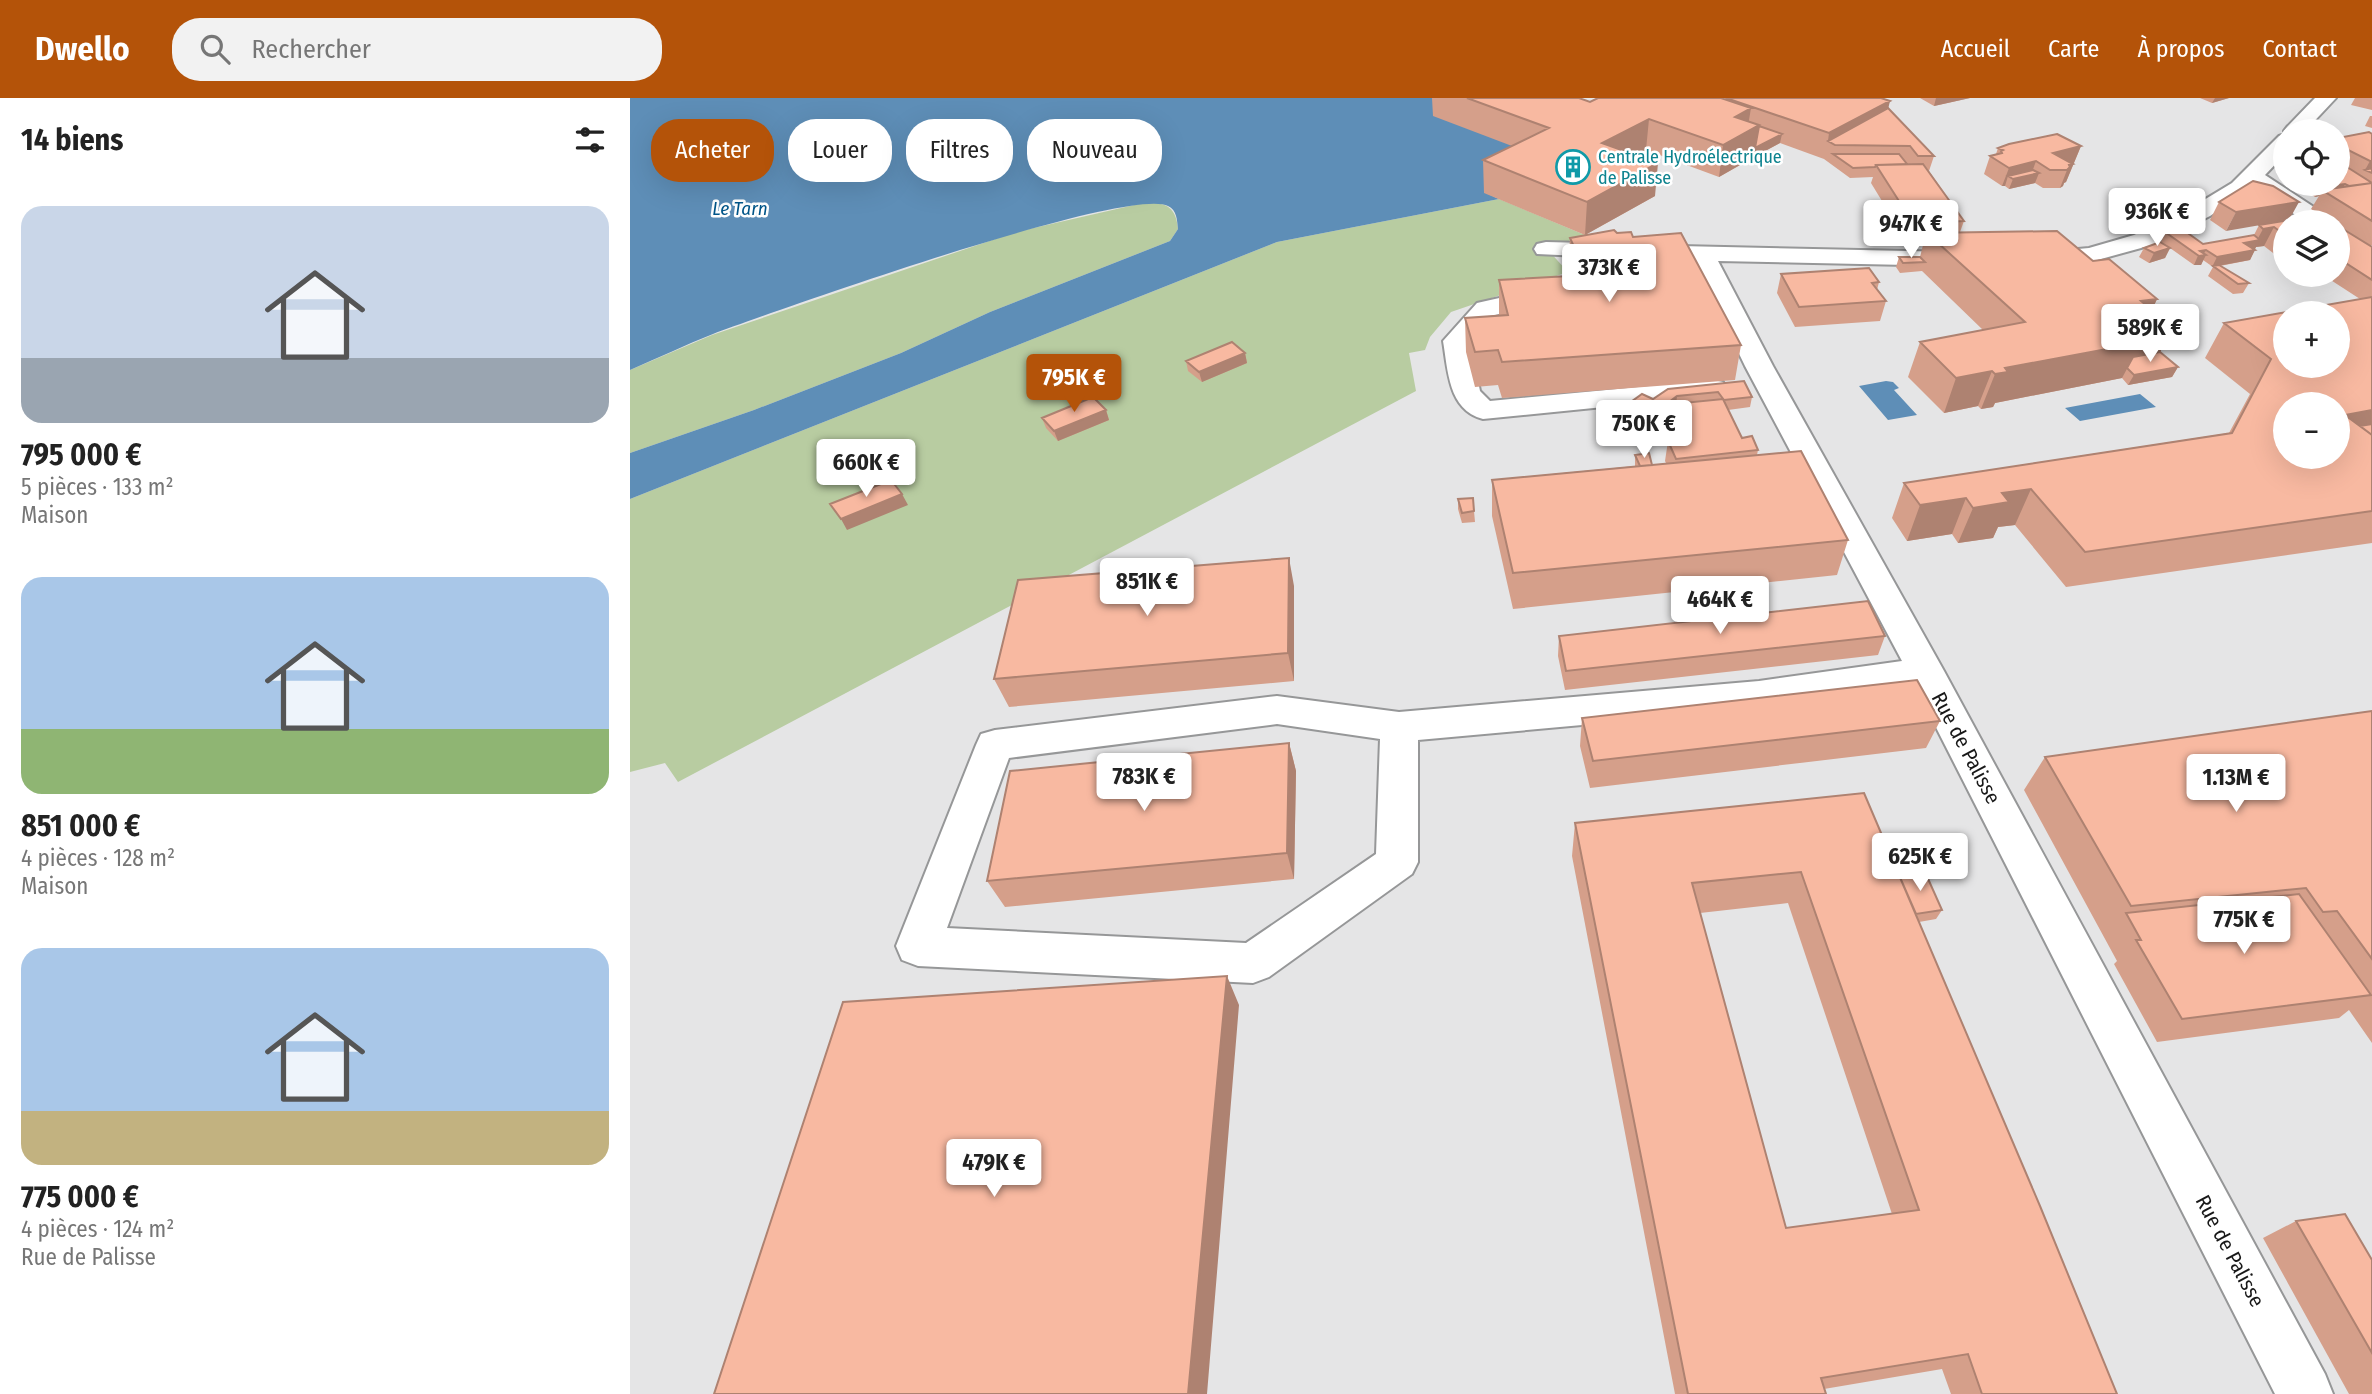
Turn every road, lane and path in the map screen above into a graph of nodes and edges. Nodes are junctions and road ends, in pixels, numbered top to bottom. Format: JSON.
{"nodes":[{"id":1,"x":2326,"y":98,"type":"edge"},
{"id":2,"x":2306,"y":119,"type":"edge"},
{"id":3,"x":2273,"y":153,"type":"edge"},
{"id":4,"x":2251,"y":176,"type":"junction"},
{"id":5,"x":2303,"y":210,"type":"edge"},
{"id":6,"x":1546,"y":249,"type":"dead end"},
{"id":7,"x":1672,"y":253,"type":"junction"},
{"id":8,"x":1977,"y":259,"type":"edge"},
{"id":9,"x":2004,"y":260,"type":"edge"},
{"id":10,"x":1567,"y":291,"type":"edge"},
{"id":11,"x":1767,"y":383,"type":"junction"},
{"id":12,"x":1926,"y":671,"type":"junction"},
{"id":13,"x":1399,"y":727,"type":"junction"},
{"id":14,"x":2305,"y":1394,"type":"edge"}],
"edges":[{"from":1,"to":2,"type":"street"},
{"from":3,"to":4,"type":"street"},
{"from":4,"to":5,"type":"street"},
{"from":4,"to":9,"type":"street"},
{"from":6,"to":7,"type":"street"},
{"from":7,"to":8,"type":"street"},
{"from":7,"to":11,"type":"street","name":"Rue de Palisse"},
{"from":10,"to":11,"type":"street"},
{"from":11,"to":12,"type":"street","name":"Rue de Palisse"},
{"from":12,"to":13,"type":"street"},
{"from":12,"to":14,"type":"street","name":"Rue de Palisse"},
{"from":13,"to":13,"type":"street"}]}
